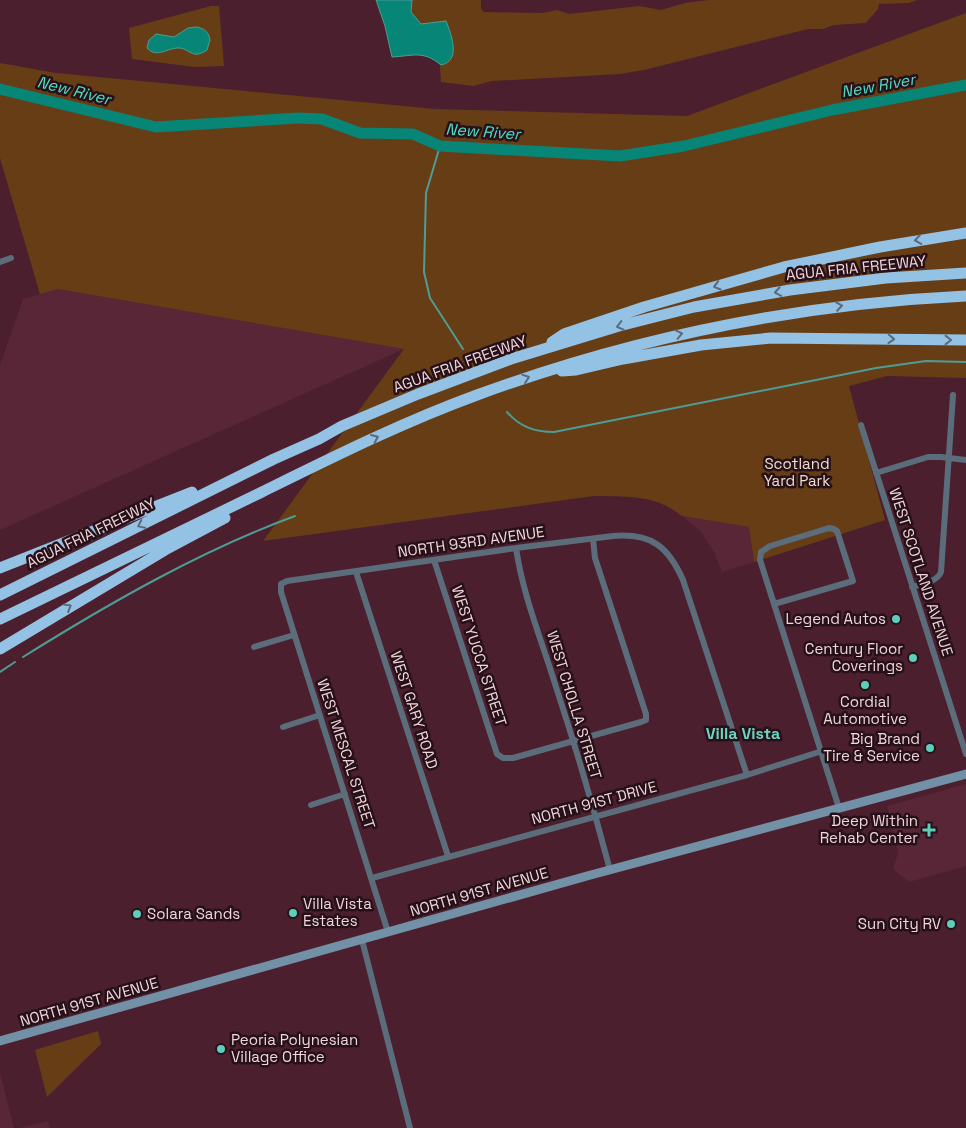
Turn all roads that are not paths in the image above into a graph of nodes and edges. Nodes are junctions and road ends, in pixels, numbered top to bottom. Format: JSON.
{"nodes":[{"id":1,"x":966,"y":233,"type":"edge"},
{"id":2,"x":11,"y":258,"type":"dead end"},
{"id":3,"x":0,"y":262,"type":"edge"},
{"id":4,"x":966,"y":273,"type":"edge"},
{"id":5,"x":966,"y":296,"type":"edge"},
{"id":6,"x":966,"y":340,"type":"edge"},
{"id":7,"x":541,"y":350,"type":"junction"},
{"id":8,"x":548,"y":371,"type":"junction"},
{"id":9,"x":953,"y":395,"type":"dead end"},
{"id":10,"x":861,"y":425,"type":"dead end"},
{"id":11,"x":342,"y":426,"type":"junction"},
{"id":12,"x":352,"y":448,"type":"junction"},
{"id":13,"x":949,"y":458,"type":"junction"},
{"id":14,"x":966,"y":460,"type":"edge"},
{"id":15,"x":876,"y":472,"type":"junction"},
{"id":16,"x":593,"y":539,"type":"junction"},
{"id":17,"x":516,"y":548,"type":"junction"},
{"id":18,"x":434,"y":560,"type":"junction"},
{"id":19,"x":0,"y":568,"type":"edge"},
{"id":20,"x":356,"y":572,"type":"junction"},
{"id":21,"x":281,"y":584,"type":"joint"},
{"id":22,"x":912,"y":587,"type":"junction"},
{"id":23,"x":0,"y":595,"type":"edge"},
{"id":24,"x":774,"y":604,"type":"junction"},
{"id":25,"x":0,"y":619,"type":"edge"},
{"id":26,"x":294,"y":634,"type":"junction"},
{"id":27,"x":254,"y":647,"type":"dead end"},
{"id":28,"x":0,"y":649,"type":"edge"},
{"id":29,"x":320,"y":715,"type":"junction"},
{"id":30,"x":283,"y":727,"type":"dead end"},
{"id":31,"x":574,"y":741,"type":"junction"},
{"id":32,"x":822,"y":751,"type":"junction"},
{"id":33,"x":966,"y":754,"type":"edge"},
{"id":34,"x":747,"y":774,"type":"junction"},
{"id":35,"x":966,"y":774,"type":"edge"},
{"id":36,"x":345,"y":794,"type":"junction"},
{"id":37,"x":311,"y":806,"type":"dead end"},
{"id":38,"x":839,"y":808,"type":"junction"},
{"id":39,"x":594,"y":816,"type":"junction"},
{"id":40,"x":448,"y":856,"type":"junction"},
{"id":41,"x":610,"y":870,"type":"junction"},
{"id":42,"x":372,"y":878,"type":"junction"},
{"id":43,"x":388,"y":932,"type":"junction"},
{"id":44,"x":362,"y":940,"type":"junction"},
{"id":45,"x":0,"y":1041,"type":"edge"},
{"id":46,"x":410,"y":1128,"type":"edge"}],
"edges":[{"from":1,"to":7,"type":"highway","one_way":true},
{"from":2,"to":3,"type":"street"},
{"from":4,"to":7,"type":"highway","name":"AGUA FRIA FREEWAY","one_way":true},
{"from":8,"to":5,"type":"highway","one_way":true},
{"from":8,"to":6,"type":"highway","one_way":true},
{"from":7,"to":11,"type":"highway","name":"AGUA FRIA FREEWAY"},
{"from":12,"to":8,"type":"highway","one_way":true},
{"from":9,"to":13,"type":"street"},
{"from":10,"to":15,"type":"street","name":"WEST SCOTLAND AVENUE"},
{"from":11,"to":19,"type":"highway"},
{"from":11,"to":23,"type":"highway","name":"AGUA FRIA FREEWAY","one_way":true},
{"from":12,"to":25,"type":"highway"},
{"from":28,"to":12,"type":"highway","one_way":true},
{"from":13,"to":14,"type":"street"},
{"from":13,"to":15,"type":"street"},
{"from":13,"to":22,"type":"street"},
{"from":15,"to":22,"type":"street","name":"WEST SCOTLAND AVENUE"},
{"from":16,"to":17,"type":"street","name":"NORTH 93RD AVENUE"},
{"from":16,"to":31,"type":"street"},
{"from":16,"to":34,"type":"street","name":"NORTH 93RD AVENUE"},
{"from":17,"to":18,"type":"street","name":"NORTH 93RD AVENUE"},
{"from":17,"to":31,"type":"street","name":"WEST CHOLLA STREET"},
{"from":18,"to":20,"type":"street","name":"NORTH 93RD AVENUE"},
{"from":18,"to":31,"type":"street","name":"WEST YUCCA STREET"},
{"from":20,"to":21,"type":"street","name":"NORTH 93RD AVENUE"},
{"from":20,"to":40,"type":"street","name":"WEST GARY ROAD"},
{"from":21,"to":26,"type":"street","name":"WEST MESCAL STREET"},
{"from":22,"to":33,"type":"street","name":"WEST SCOTLAND AVENUE"},
{"from":24,"to":24,"type":"street"},
{"from":24,"to":32,"type":"street"},
{"from":26,"to":27,"type":"street"},
{"from":26,"to":29,"type":"street","name":"WEST MESCAL STREET"},
{"from":29,"to":30,"type":"street"},
{"from":29,"to":36,"type":"street","name":"WEST MESCAL STREET"},
{"from":31,"to":39,"type":"street","name":"WEST CHOLLA STREET"},
{"from":32,"to":34,"type":"street","name":"NORTH 91ST DRIVE"},
{"from":32,"to":38,"type":"street"},
{"from":34,"to":39,"type":"street","name":"NORTH 91ST DRIVE"},
{"from":35,"to":38,"type":"main road","name":"NORTH 91ST AVENUE"},
{"from":36,"to":37,"type":"street"},
{"from":36,"to":42,"type":"street","name":"WEST MESCAL STREET"},
{"from":38,"to":41,"type":"main road","name":"NORTH 91ST AVENUE"},
{"from":39,"to":40,"type":"street","name":"NORTH 91ST DRIVE"},
{"from":39,"to":41,"type":"street","name":"WEST CHOLLA STREET"},
{"from":40,"to":42,"type":"street","name":"NORTH 91ST DRIVE"},
{"from":41,"to":43,"type":"main road","name":"NORTH 91ST AVENUE"},
{"from":42,"to":43,"type":"street","name":"WEST MESCAL STREET"},
{"from":43,"to":44,"type":"main road","name":"NORTH 91ST AVENUE"},
{"from":44,"to":45,"type":"main road","name":"NORTH 91ST AVENUE"},
{"from":44,"to":46,"type":"street"}]}
